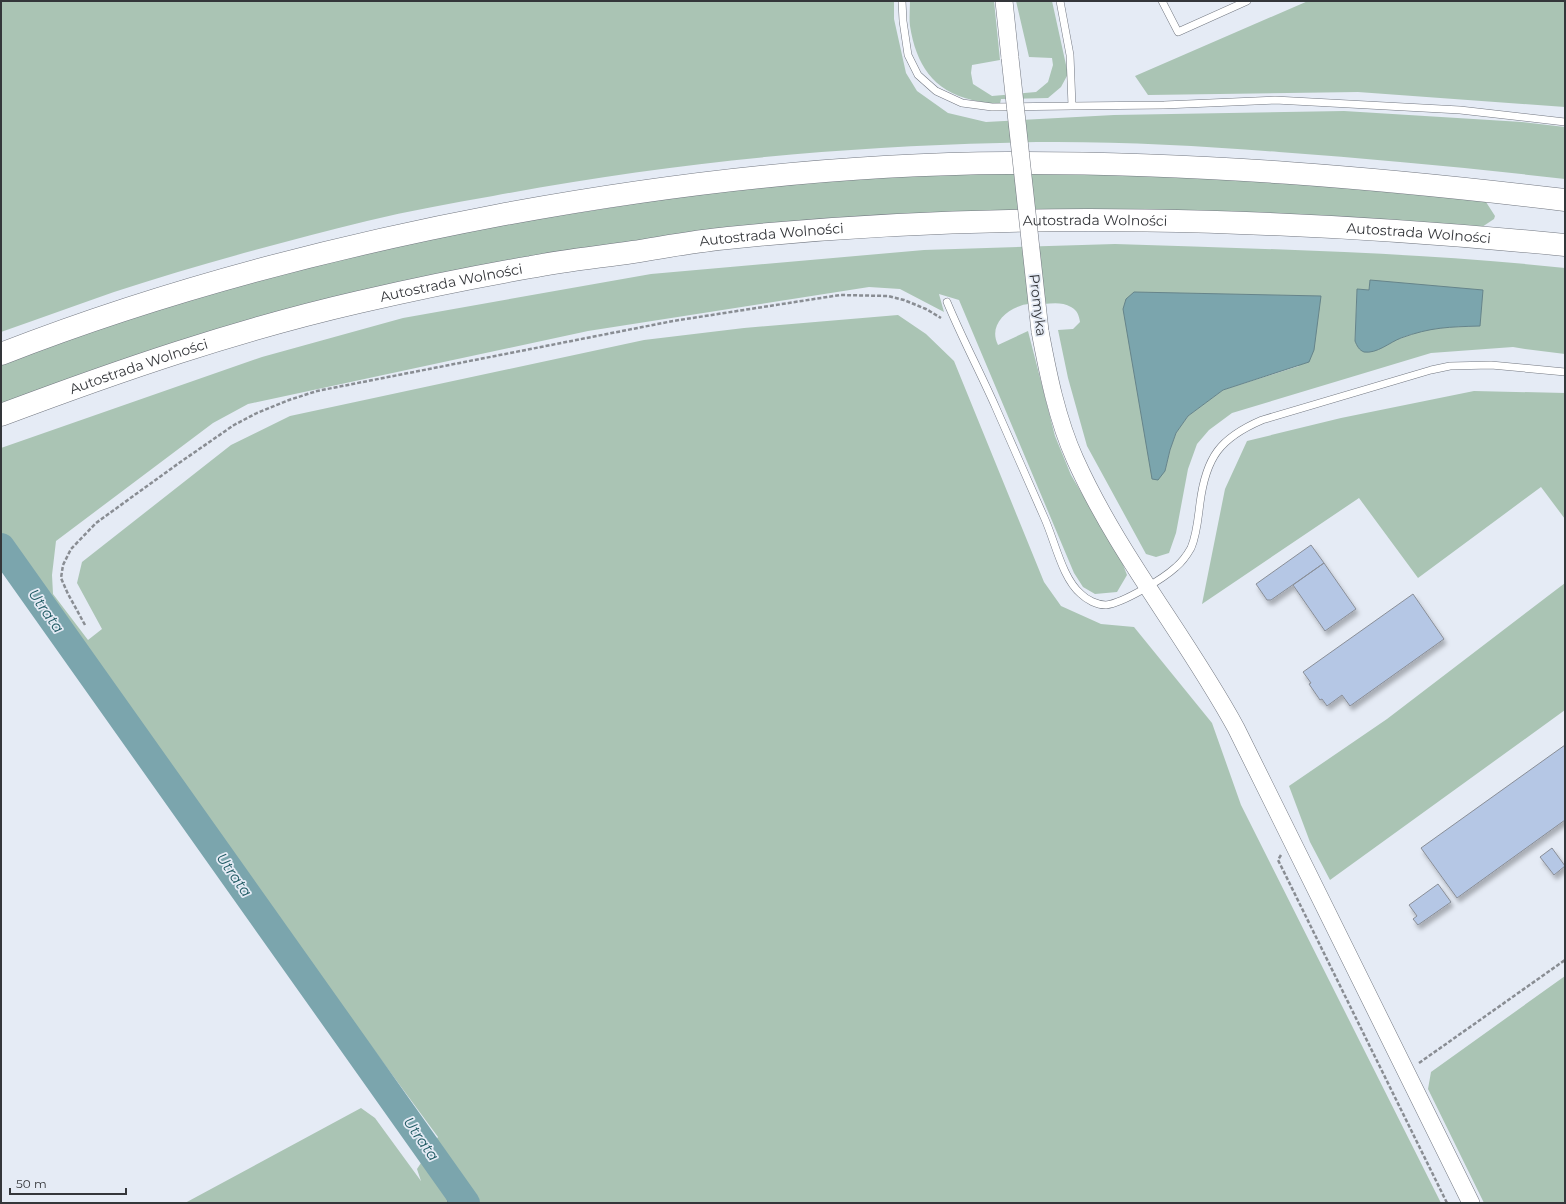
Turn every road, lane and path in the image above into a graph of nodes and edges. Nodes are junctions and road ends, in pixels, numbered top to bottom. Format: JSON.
{"nodes":[{"id":1,"x":902,"y":1,"type":"edge"},
{"id":2,"x":1004,"y":1,"type":"edge"},
{"id":3,"x":1060,"y":1,"type":"edge"},
{"id":4,"x":1162,"y":1,"type":"edge"},
{"id":5,"x":1247,"y":1,"type":"edge"},
{"id":6,"x":1072,"y":106,"type":"junction"},
{"id":7,"x":1565,"y":122,"type":"edge"},
{"id":8,"x":1565,"y":200,"type":"edge"},
{"id":9,"x":1565,"y":245,"type":"edge"},
{"id":10,"x":948,"y":302,"type":"dead end"},
{"id":11,"x":958,"y":327,"type":"junction"},
{"id":12,"x":1,"y":354,"type":"edge"},
{"id":13,"x":1565,"y":372,"type":"edge"},
{"id":14,"x":1,"y":415,"type":"edge"},
{"id":15,"x":1148,"y":586,"type":"junction"},
{"id":16,"x":85,"y":624,"type":"dead end"},
{"id":17,"x":1284,"y":853,"type":"dead end"},
{"id":18,"x":1565,"y":960,"type":"edge"},
{"id":19,"x":1406,"y":1073,"type":"junction"},
{"id":20,"x":1447,"y":1203,"type":"edge"},
{"id":21,"x":1471,"y":1203,"type":"edge"}],
"edges":[{"from":1,"to":6,"type":"lane"},
{"from":2,"to":15,"type":"street","name":"Promyka","bridge":true},
{"from":3,"to":6,"type":"lane"},
{"from":4,"to":5,"type":"lane"},
{"from":6,"to":7,"type":"lane"},
{"from":8,"to":12,"type":"highway"},
{"from":9,"to":14,"type":"highway","name":"Autostrada Wolności"},
{"from":10,"to":11,"type":"lane"},
{"from":11,"to":15,"type":"lane"},
{"from":11,"to":16,"type":"path"},
{"from":13,"to":15,"type":"lane"},
{"from":15,"to":19,"type":"street","name":"Promyka"},
{"from":17,"to":20,"type":"path"},
{"from":18,"to":19,"type":"path"},
{"from":19,"to":21,"type":"street","name":"Promyka"}]}
